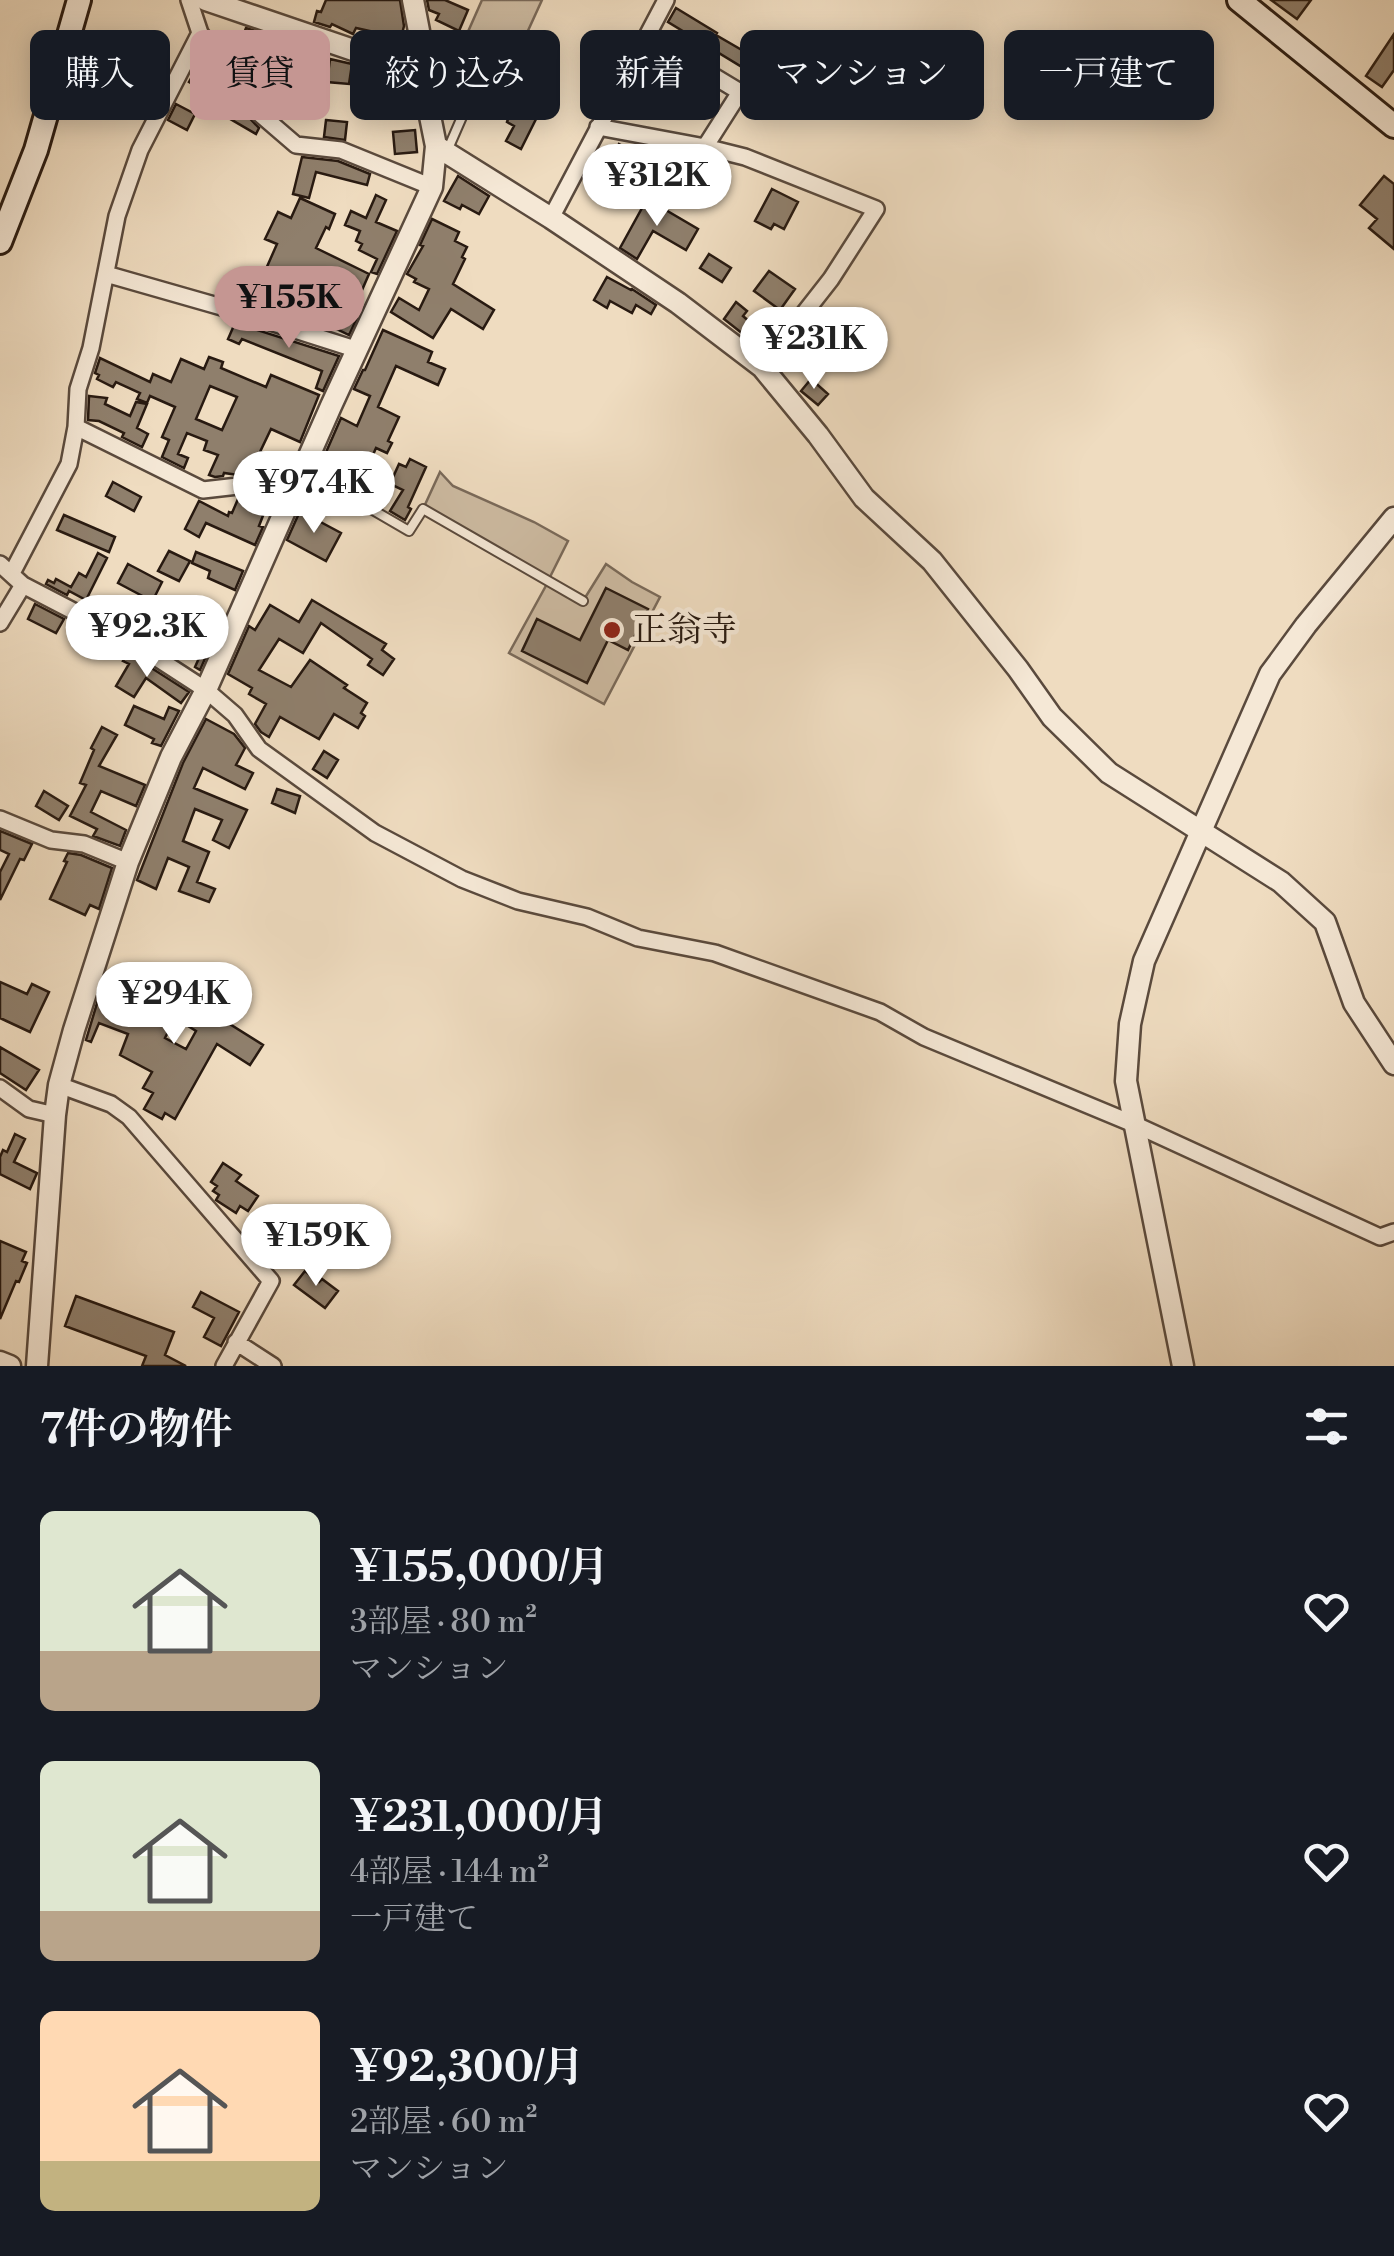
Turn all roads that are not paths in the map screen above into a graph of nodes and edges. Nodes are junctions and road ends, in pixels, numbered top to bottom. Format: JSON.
{"nodes":[{"id":1,"x":79,"y":0,"type":"edge"},
{"id":2,"x":189,"y":0,"type":"edge"},
{"id":3,"x":206,"y":0,"type":"edge"},
{"id":4,"x":414,"y":0,"type":"edge"},
{"id":5,"x":666,"y":0,"type":"edge"},
{"id":6,"x":1239,"y":0,"type":"edge"},
{"id":7,"x":237,"y":5,"type":"edge"},
{"id":8,"x":199,"y":30,"type":"edge"},
{"id":9,"x":419,"y":30,"type":"edge"},
{"id":10,"x":649,"y":30,"type":"edge"},
{"id":11,"x":350,"y":48,"type":"edge"},
{"id":12,"x":190,"y":52,"type":"edge"},
{"id":13,"x":720,"y":80,"type":"edge"},
{"id":14,"x":267,"y":120,"type":"edge"},
{"id":15,"x":434,"y":120,"type":"edge"},
{"id":16,"x":457,"y":120,"type":"edge"},
{"id":17,"x":602,"y":120,"type":"edge"},
{"id":18,"x":1394,"y":126,"type":"edge"},
{"id":19,"x":598,"y":127,"type":"junction"},
{"id":20,"x":706,"y":146,"type":"junction"},
{"id":21,"x":441,"y":149,"type":"junction"},
{"id":22,"x":432,"y":187,"type":"junction"},
{"id":23,"x":551,"y":218,"type":"junction"},
{"id":24,"x":0,"y":242,"type":"edge"},
{"id":25,"x":106,"y":274,"type":"junction"},
{"id":26,"x":358,"y":350,"type":"junction"},
{"id":27,"x":762,"y":368,"type":"junction"},
{"id":28,"x":76,"y":426,"type":"junction"},
{"id":29,"x":304,"y":470,"type":"junction"},
{"id":30,"x":286,"y":511,"type":"junction"},
{"id":31,"x":1394,"y":518,"type":"edge"},
{"id":32,"x":12,"y":574,"type":"edge"},
{"id":33,"x":584,"y":601,"type":"dead end"},
{"id":34,"x":0,"y":623,"type":"edge"},
{"id":35,"x":206,"y":690,"type":"junction"},
{"id":36,"x":0,"y":819,"type":"edge"},
{"id":37,"x":1200,"y":830,"type":"junction"},
{"id":38,"x":128,"y":862,"type":"junction"},
{"id":39,"x":1394,"y":1064,"type":"edge"},
{"id":40,"x":59,"y":1085,"type":"junction"},
{"id":41,"x":0,"y":1088,"type":"edge"},
{"id":42,"x":55,"y":1115,"type":"junction"},
{"id":43,"x":1136,"y":1125,"type":"junction"},
{"id":44,"x":1394,"y":1232,"type":"edge"},
{"id":45,"x":236,"y":1342,"type":"junction"},
{"id":46,"x":0,"y":1362,"type":"edge"},
{"id":47,"x":10,"y":1366,"type":"edge"},
{"id":48,"x":37,"y":1366,"type":"edge"},
{"id":49,"x":224,"y":1366,"type":"edge"},
{"id":50,"x":272,"y":1366,"type":"edge"},
{"id":51,"x":1183,"y":1366,"type":"edge"}],
"edges":[{"from":1,"to":24,"type":"main road"},
{"from":2,"to":8,"type":"street"},
{"from":3,"to":7,"type":"street"},
{"from":4,"to":9,"type":"street"},
{"from":5,"to":10,"type":"street"},
{"from":6,"to":18,"type":"main road"},
{"from":7,"to":11,"type":"street"},
{"from":12,"to":25,"type":"street"},
{"from":13,"to":20,"type":"street"},
{"from":14,"to":22,"type":"street"},
{"from":15,"to":21,"type":"street"},
{"from":16,"to":21,"type":"lane"},
{"from":17,"to":19,"type":"street"},
{"from":19,"to":20,"type":"street"},
{"from":19,"to":23,"type":"street"},
{"from":20,"to":27,"type":"street"},
{"from":21,"to":22,"type":"street"},
{"from":21,"to":23,"type":"street"},
{"from":22,"to":26,"type":"street"},
{"from":23,"to":27,"type":"street"},
{"from":25,"to":26,"type":"street"},
{"from":25,"to":28,"type":"street"},
{"from":26,"to":29,"type":"street"},
{"from":27,"to":37,"type":"street"},
{"from":28,"to":30,"type":"street"},
{"from":28,"to":32,"type":"street"},
{"from":29,"to":30,"type":"street"},
{"from":29,"to":33,"type":"lane"},
{"from":30,"to":35,"type":"street"},
{"from":31,"to":37,"type":"street"},
{"from":32,"to":34,"type":"street"},
{"from":32,"to":35,"type":"street"},
{"from":35,"to":38,"type":"street"},
{"from":35,"to":43,"type":"street"},
{"from":36,"to":38,"type":"street"},
{"from":37,"to":39,"type":"street"},
{"from":37,"to":43,"type":"street"},
{"from":38,"to":40,"type":"street"},
{"from":40,"to":42,"type":"street"},
{"from":40,"to":45,"type":"street"},
{"from":41,"to":42,"type":"street"},
{"from":42,"to":48,"type":"street"},
{"from":43,"to":44,"type":"street"},
{"from":43,"to":51,"type":"street"},
{"from":45,"to":49,"type":"street"},
{"from":45,"to":50,"type":"street"},
{"from":46,"to":47,"type":"street"}]}
